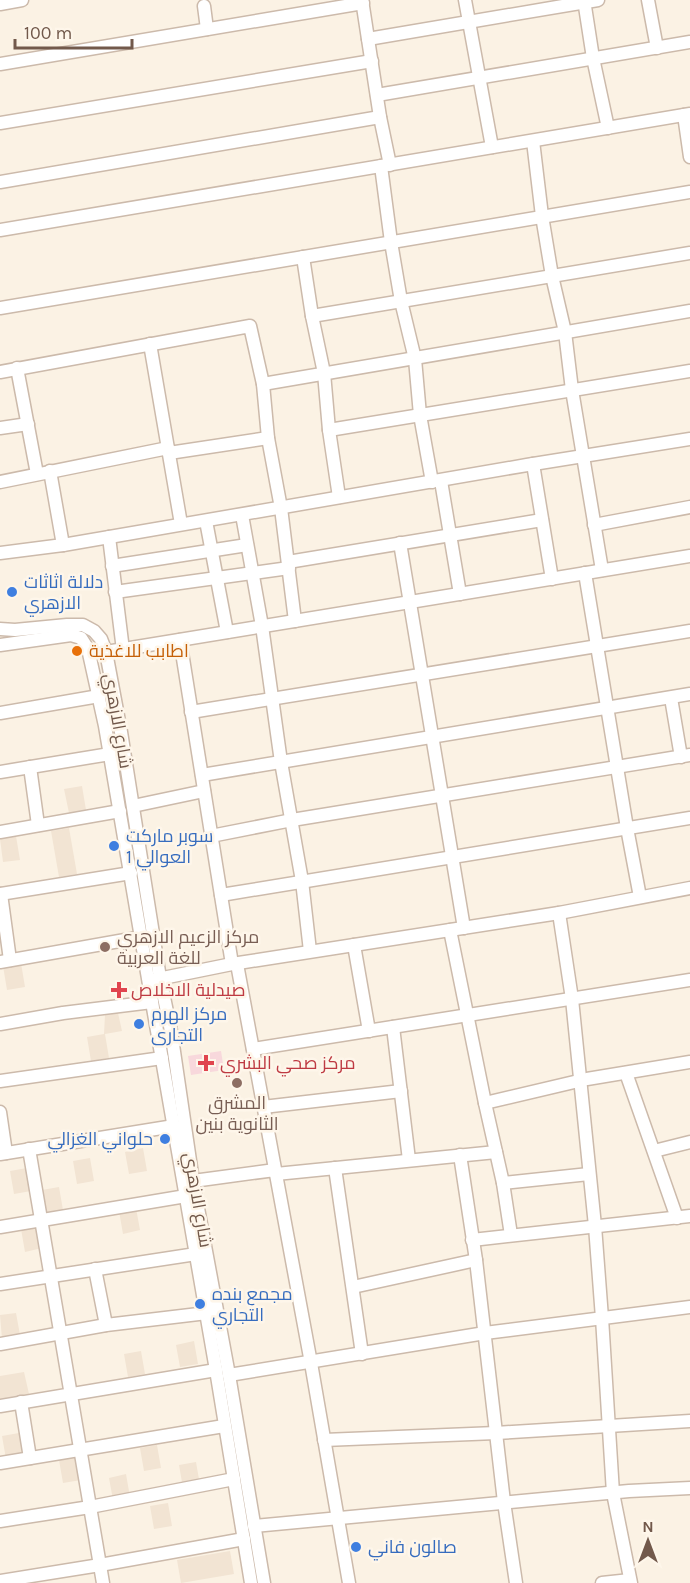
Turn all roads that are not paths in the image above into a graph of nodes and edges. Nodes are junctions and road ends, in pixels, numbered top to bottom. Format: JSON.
{"nodes":[{"id":1,"x":22,"y":0,"type":"edge"},
{"id":2,"x":465,"y":0,"type":"edge"},
{"id":3,"x":598,"y":0,"type":"edge"},
{"id":4,"x":648,"y":0,"type":"edge"},
{"id":5,"x":584,"y":1,"type":"edge"},
{"id":6,"x":363,"y":2,"type":"edge"},
{"id":7,"x":0,"y":3,"type":"edge"},
{"id":8,"x":204,"y":6,"type":"dead end"},
{"id":9,"x":469,"y":22,"type":"junction"},
{"id":10,"x":207,"y":29,"type":"junction"},
{"id":11,"x":368,"y":39,"type":"junction"},
{"id":12,"x":690,"y":42,"type":"edge"},
{"id":13,"x":657,"y":48,"type":"junction"},
{"id":14,"x":593,"y":58,"type":"junction"},
{"id":15,"x":372,"y":61,"type":"junction"},
{"id":16,"x":0,"y":64,"type":"edge"},
{"id":17,"x":479,"y":78,"type":"junction"},
{"id":18,"x":377,"y":95,"type":"junction"},
{"id":19,"x":687,"y":115,"type":"edge"},
{"id":20,"x":380,"y":117,"type":"junction"},
{"id":21,"x":0,"y":123,"type":"edge"},
{"id":22,"x":608,"y":128,"type":"junction"},
{"id":23,"x":532,"y":141,"type":"junction"},
{"id":24,"x":492,"y":147,"type":"junction"},
{"id":25,"x":690,"y":157,"type":"edge"},
{"id":26,"x":385,"y":165,"type":"junction"},
{"id":27,"x":0,"y":182,"type":"edge"},
{"id":28,"x":690,"y":192,"type":"edge"},
{"id":29,"x":542,"y":216,"type":"junction"},
{"id":30,"x":0,"y":230,"type":"edge"},
{"id":31,"x":391,"y":242,"type":"junction"},
{"id":32,"x":690,"y":253,"type":"edge"},
{"id":33,"x":303,"y":257,"type":"junction"},
{"id":34,"x":552,"y":276,"type":"junction"},
{"id":35,"x":401,"y":301,"type":"junction"},
{"id":36,"x":0,"y":308,"type":"edge"},
{"id":37,"x":690,"y":311,"type":"edge"},
{"id":38,"x":312,"y":316,"type":"junction"},
{"id":39,"x":565,"y":332,"type":"junction"},
{"id":40,"x":150,"y":344,"type":"junction"},
{"id":41,"x":415,"y":359,"type":"junction"},
{"id":42,"x":17,"y":368,"type":"junction"},
{"id":43,"x":690,"y":371,"type":"edge"},
{"id":44,"x":0,"y":372,"type":"edge"},
{"id":45,"x":324,"y":373,"type":"junction"},
{"id":46,"x":263,"y":384,"type":"junction"},
{"id":47,"x":572,"y":390,"type":"junction"},
{"id":48,"x":420,"y":415,"type":"junction"},
{"id":49,"x":28,"y":424,"type":"junction"},
{"id":50,"x":0,"y":428,"type":"edge"},
{"id":51,"x":329,"y":430,"type":"junction"},
{"id":52,"x":268,"y":438,"type":"junction"},
{"id":53,"x":690,"y":439,"type":"edge"},
{"id":54,"x":168,"y":451,"type":"junction"},
{"id":55,"x":583,"y":457,"type":"junction"},
{"id":56,"x":533,"y":464,"type":"junction"},
{"id":57,"x":50,"y":471,"type":"junction"},
{"id":58,"x":37,"y":474,"type":"junction"},
{"id":59,"x":0,"y":482,"type":"edge"},
{"id":60,"x":437,"y":482,"type":"junction"},
{"id":61,"x":339,"y":498,"type":"junction"},
{"id":62,"x":690,"y":507,"type":"edge"},
{"id":63,"x":281,"y":508,"type":"junction"},
{"id":64,"x":242,"y":514,"type":"junction"},
{"id":65,"x":542,"y":520,"type":"junction"},
{"id":66,"x":206,"y":521,"type":"junction"},
{"id":67,"x":181,"y":524,"type":"junction"},
{"id":68,"x":594,"y":525,"type":"junction"},
{"id":69,"x":450,"y":535,"type":"junction"},
{"id":70,"x":109,"y":537,"type":"junction"},
{"id":71,"x":400,"y":543,"type":"junction"},
{"id":72,"x":63,"y":545,"type":"junction"},
{"id":73,"x":247,"y":545,"type":"junction"},
{"id":74,"x":212,"y":552,"type":"junction"},
{"id":75,"x":0,"y":553,"type":"edge"},
{"id":76,"x":690,"y":556,"type":"edge"},
{"id":77,"x":289,"y":565,"type":"junction"},
{"id":78,"x":112,"y":566,"type":"junction"},
{"id":79,"x":602,"y":570,"type":"junction"},
{"id":80,"x":252,"y":573,"type":"junction"},
{"id":81,"x":585,"y":573,"type":"junction"},
{"id":82,"x":217,"y":578,"type":"junction"},
{"id":83,"x":552,"y":579,"type":"junction"},
{"id":84,"x":115,"y":592,"type":"junction"},
{"id":85,"x":460,"y":594,"type":"junction"},
{"id":86,"x":410,"y":602,"type":"junction"},
{"id":87,"x":296,"y":621,"type":"junction"},
{"id":88,"x":262,"y":626,"type":"junction"},
{"id":89,"x":0,"y":629,"type":"edge"},
{"id":90,"x":690,"y":631,"type":"edge"},
{"id":91,"x":227,"y":632,"type":"junction"},
{"id":92,"x":180,"y":640,"type":"junction"},
{"id":93,"x":0,"y":645,"type":"edge"},
{"id":94,"x":597,"y":646,"type":"junction"},
{"id":95,"x":123,"y":650,"type":"junction"},
{"id":96,"x":106,"y":652,"type":"junction"},
{"id":97,"x":422,"y":675,"type":"junction"},
{"id":98,"x":690,"y":694,"type":"edge"},
{"id":99,"x":99,"y":696,"type":"junction"},
{"id":100,"x":671,"y":698,"type":"junction"},
{"id":101,"x":272,"y":699,"type":"junction"},
{"id":102,"x":607,"y":708,"type":"junction"},
{"id":103,"x":191,"y":712,"type":"junction"},
{"id":104,"x":0,"y":713,"type":"edge"},
{"id":105,"x":432,"y":737,"type":"junction"},
{"id":106,"x":110,"y":754,"type":"junction"},
{"id":107,"x":686,"y":756,"type":"edge"},
{"id":108,"x":281,"y":762,"type":"junction"},
{"id":109,"x":616,"y":766,"type":"junction"},
{"id":110,"x":30,"y":767,"type":"junction"},
{"id":111,"x":0,"y":772,"type":"edge"},
{"id":112,"x":201,"y":775,"type":"junction"},
{"id":113,"x":204,"y":791,"type":"junction"},
{"id":114,"x":442,"y":795,"type":"junction"},
{"id":115,"x":133,"y":806,"type":"junction"},
{"id":116,"x":120,"y":811,"type":"junction"},
{"id":117,"x":690,"y":818,"type":"edge"},
{"id":118,"x":292,"y":820,"type":"junction"},
{"id":119,"x":38,"y":825,"type":"junction"},
{"id":120,"x":627,"y":828,"type":"junction"},
{"id":121,"x":0,"y":832,"type":"edge"},
{"id":122,"x":211,"y":836,"type":"junction"},
{"id":123,"x":452,"y":856,"type":"junction"},
{"id":124,"x":131,"y":873,"type":"junction"},
{"id":125,"x":302,"y":881,"type":"junction"},
{"id":126,"x":690,"y":888,"type":"edge"},
{"id":127,"x":0,"y":894,"type":"edge"},
{"id":128,"x":221,"y":895,"type":"junction"},
{"id":129,"x":640,"y":897,"type":"junction"},
{"id":130,"x":559,"y":913,"type":"junction"},
{"id":131,"x":464,"y":928,"type":"junction"},
{"id":132,"x":450,"y":930,"type":"junction"},
{"id":133,"x":142,"y":938,"type":"junction"},
{"id":134,"x":354,"y":945,"type":"junction"},
{"id":135,"x":310,"y":951,"type":"junction"},
{"id":136,"x":5,"y":961,"type":"edge"},
{"id":137,"x":235,"y":964,"type":"junction"},
{"id":138,"x":155,"y":980,"type":"junction"},
{"id":139,"x":690,"y":980,"type":"edge"},
{"id":140,"x":572,"y":999,"type":"junction"},
{"id":141,"x":152,"y":1002,"type":"junction"},
{"id":142,"x":466,"y":1016,"type":"junction"},
{"id":143,"x":0,"y":1024,"type":"edge"},
{"id":144,"x":393,"y":1028,"type":"junction"},
{"id":145,"x":369,"y":1031,"type":"junction"},
{"id":146,"x":253,"y":1049,"type":"junction"},
{"id":147,"x":162,"y":1058,"type":"junction"},
{"id":148,"x":690,"y":1062,"type":"edge"},
{"id":149,"x":626,"y":1073,"type":"junction"},
{"id":150,"x":0,"y":1081,"type":"edge"},
{"id":151,"x":582,"y":1081,"type":"junction"},
{"id":152,"x":401,"y":1091,"type":"junction"},
{"id":153,"x":485,"y":1103,"type":"junction"},
{"id":154,"x":263,"y":1107,"type":"junction"},
{"id":155,"x":0,"y":1112,"type":"edge"},
{"id":156,"x":174,"y":1126,"type":"junction"},
{"id":157,"x":690,"y":1142,"type":"edge"},
{"id":158,"x":29,"y":1149,"type":"junction"},
{"id":159,"x":654,"y":1151,"type":"junction"},
{"id":160,"x":496,"y":1152,"type":"junction"},
{"id":161,"x":3,"y":1153,"type":"edge"},
{"id":162,"x":460,"y":1155,"type":"junction"},
{"id":163,"x":409,"y":1160,"type":"junction"},
{"id":164,"x":335,"y":1168,"type":"junction"},
{"id":165,"x":276,"y":1172,"type":"junction"},
{"id":166,"x":589,"y":1174,"type":"junction"},
{"id":167,"x":193,"y":1181,"type":"junction"},
{"id":168,"x":503,"y":1183,"type":"junction"},
{"id":169,"x":186,"y":1196,"type":"junction"},
{"id":170,"x":684,"y":1217,"type":"edge"},
{"id":171,"x":41,"y":1219,"type":"junction"},
{"id":172,"x":595,"y":1226,"type":"junction"},
{"id":173,"x":0,"y":1227,"type":"edge"},
{"id":174,"x":511,"y":1235,"type":"junction"},
{"id":175,"x":472,"y":1240,"type":"junction"},
{"id":176,"x":196,"y":1254,"type":"junction"},
{"id":177,"x":476,"y":1260,"type":"junction"},
{"id":178,"x":95,"y":1269,"type":"junction"},
{"id":179,"x":51,"y":1277,"type":"junction"},
{"id":180,"x":0,"y":1284,"type":"edge"},
{"id":181,"x":353,"y":1287,"type":"junction"},
{"id":182,"x":690,"y":1307,"type":"edge"},
{"id":183,"x":207,"y":1313,"type":"junction"},
{"id":184,"x":602,"y":1318,"type":"junction"},
{"id":185,"x":106,"y":1326,"type":"junction"},
{"id":186,"x":60,"y":1333,"type":"junction"},
{"id":187,"x":485,"y":1333,"type":"junction"},
{"id":188,"x":0,"y":1344,"type":"edge"},
{"id":189,"x":362,"y":1354,"type":"junction"},
{"id":190,"x":311,"y":1363,"type":"junction"},
{"id":191,"x":216,"y":1370,"type":"junction"},
{"id":192,"x":229,"y":1375,"type":"junction"},
{"id":193,"x":71,"y":1394,"type":"junction"},
{"id":194,"x":21,"y":1402,"type":"junction"},
{"id":195,"x":0,"y":1406,"type":"edge"},
{"id":196,"x":690,"y":1422,"type":"edge"},
{"id":197,"x":609,"y":1425,"type":"junction"},
{"id":198,"x":224,"y":1426,"type":"junction"},
{"id":199,"x":495,"y":1432,"type":"junction"},
{"id":200,"x":324,"y":1440,"type":"junction"},
{"id":201,"x":80,"y":1449,"type":"junction"},
{"id":202,"x":30,"y":1458,"type":"junction"},
{"id":203,"x":0,"y":1463,"type":"edge"},
{"id":204,"x":234,"y":1479,"type":"junction"},
{"id":205,"x":690,"y":1488,"type":"edge"},
{"id":206,"x":613,"y":1493,"type":"junction"},
{"id":207,"x":504,"y":1502,"type":"junction"},
{"id":208,"x":90,"y":1507,"type":"junction"},
{"id":209,"x":337,"y":1517,"type":"junction"},
{"id":210,"x":0,"y":1521,"type":"edge"},
{"id":211,"x":254,"y":1526,"type":"junction"},
{"id":212,"x":244,"y":1539,"type":"junction"},
{"id":213,"x":100,"y":1566,"type":"junction"},
{"id":214,"x":0,"y":1581,"type":"edge"},
{"id":215,"x":631,"y":1581,"type":"edge"},
{"id":216,"x":103,"y":1583,"type":"edge"},
{"id":217,"x":251,"y":1583,"type":"edge"},
{"id":218,"x":264,"y":1583,"type":"edge"},
{"id":219,"x":349,"y":1583,"type":"edge"},
{"id":220,"x":516,"y":1583,"type":"edge"},
{"id":221,"x":602,"y":1583,"type":"edge"}],
"edges":[{"from":1,"to":7,"type":"street"},
{"from":2,"to":9,"type":"street"},
{"from":3,"to":5,"type":"street"},
{"from":4,"to":13,"type":"street"},
{"from":5,"to":9,"type":"street"},
{"from":5,"to":14,"type":"street"},
{"from":6,"to":10,"type":"street"},
{"from":6,"to":11,"type":"street"},
{"from":8,"to":10,"type":"street"},
{"from":9,"to":11,"type":"street"},
{"from":9,"to":17,"type":"street"},
{"from":10,"to":16,"type":"street"},
{"from":11,"to":15,"type":"street"},
{"from":12,"to":13,"type":"street"},
{"from":13,"to":14,"type":"street"},
{"from":14,"to":17,"type":"street"},
{"from":14,"to":22,"type":"street"},
{"from":15,"to":18,"type":"street"},
{"from":15,"to":21,"type":"street"},
{"from":17,"to":18,"type":"street"},
{"from":17,"to":24,"type":"street"},
{"from":18,"to":20,"type":"street"},
{"from":19,"to":22,"type":"street"},
{"from":19,"to":25,"type":"street"},
{"from":20,"to":26,"type":"street"},
{"from":20,"to":27,"type":"street"},
{"from":22,"to":23,"type":"street"},
{"from":23,"to":24,"type":"street"},
{"from":23,"to":29,"type":"street"},
{"from":24,"to":26,"type":"street"},
{"from":26,"to":30,"type":"street"},
{"from":26,"to":31,"type":"street"},
{"from":28,"to":29,"type":"street"},
{"from":29,"to":31,"type":"street"},
{"from":29,"to":34,"type":"street"},
{"from":31,"to":33,"type":"street"},
{"from":31,"to":35,"type":"street"},
{"from":32,"to":34,"type":"street"},
{"from":33,"to":36,"type":"street"},
{"from":33,"to":38,"type":"street"},
{"from":34,"to":35,"type":"street"},
{"from":34,"to":39,"type":"street"},
{"from":35,"to":38,"type":"street"},
{"from":35,"to":41,"type":"street"},
{"from":37,"to":39,"type":"street"},
{"from":38,"to":45,"type":"street"},
{"from":39,"to":41,"type":"street"},
{"from":39,"to":47,"type":"street"},
{"from":40,"to":42,"type":"street"},
{"from":40,"to":46,"type":"street"},
{"from":40,"to":54,"type":"street"},
{"from":41,"to":45,"type":"street"},
{"from":41,"to":48,"type":"street"},
{"from":42,"to":44,"type":"street"},
{"from":42,"to":49,"type":"street"},
{"from":43,"to":47,"type":"street"},
{"from":45,"to":46,"type":"street"},
{"from":45,"to":51,"type":"street"},
{"from":46,"to":52,"type":"street"},
{"from":47,"to":48,"type":"street"},
{"from":47,"to":55,"type":"street"},
{"from":48,"to":51,"type":"street"},
{"from":48,"to":60,"type":"street"},
{"from":49,"to":50,"type":"street"},
{"from":49,"to":58,"type":"street"},
{"from":51,"to":61,"type":"street"},
{"from":52,"to":54,"type":"street"},
{"from":52,"to":63,"type":"street"},
{"from":53,"to":55,"type":"street"},
{"from":54,"to":57,"type":"street"},
{"from":54,"to":67,"type":"street"},
{"from":55,"to":56,"type":"street"},
{"from":55,"to":68,"type":"street"},
{"from":56,"to":60,"type":"street"},
{"from":56,"to":65,"type":"street"},
{"from":57,"to":58,"type":"street"},
{"from":57,"to":72,"type":"street"},
{"from":58,"to":59,"type":"street"},
{"from":60,"to":61,"type":"street"},
{"from":60,"to":69,"type":"street"},
{"from":61,"to":63,"type":"street"},
{"from":62,"to":68,"type":"street"},
{"from":63,"to":64,"type":"street"},
{"from":63,"to":77,"type":"street"},
{"from":64,"to":66,"type":"street"},
{"from":64,"to":73,"type":"street"},
{"from":65,"to":69,"type":"street"},
{"from":65,"to":83,"type":"street"},
{"from":66,"to":67,"type":"street"},
{"from":66,"to":74,"type":"street"},
{"from":67,"to":70,"type":"street"},
{"from":68,"to":79,"type":"street"},
{"from":69,"to":71,"type":"street"},
{"from":69,"to":85,"type":"street"},
{"from":70,"to":72,"type":"street"},
{"from":70,"to":78,"type":"street"},
{"from":71,"to":77,"type":"street"},
{"from":71,"to":86,"type":"street"},
{"from":72,"to":75,"type":"street"},
{"from":73,"to":74,"type":"street"},
{"from":73,"to":80,"type":"street"},
{"from":74,"to":78,"type":"street"},
{"from":74,"to":82,"type":"street"},
{"from":76,"to":79,"type":"street"},
{"from":77,"to":80,"type":"street"},
{"from":77,"to":87,"type":"street"},
{"from":78,"to":84,"type":"street"},
{"from":79,"to":81,"type":"street"},
{"from":80,"to":82,"type":"street"},
{"from":80,"to":88,"type":"street"},
{"from":81,"to":83,"type":"street"},
{"from":81,"to":94,"type":"street"},
{"from":82,"to":84,"type":"street"},
{"from":82,"to":91,"type":"street"},
{"from":83,"to":85,"type":"street"},
{"from":84,"to":95,"type":"street"},
{"from":85,"to":86,"type":"street"},
{"from":86,"to":87,"type":"street"},
{"from":86,"to":97,"type":"street"},
{"from":87,"to":88,"type":"street"},
{"from":88,"to":91,"type":"street"},
{"from":88,"to":101,"type":"street"},
{"from":89,"to":96,"type":"street","name":"شارع الازهري"},
{"from":90,"to":94,"type":"street"},
{"from":91,"to":92,"type":"street"},
{"from":92,"to":95,"type":"street"},
{"from":92,"to":103,"type":"street"},
{"from":93,"to":99,"type":"street","name":"شارع الازهري"},
{"from":94,"to":97,"type":"street"},
{"from":94,"to":102,"type":"street"},
{"from":95,"to":96,"type":"street"},
{"from":96,"to":115,"type":"street","name":"شارع الازهري"},
{"from":97,"to":101,"type":"street"},
{"from":97,"to":105,"type":"street"},
{"from":98,"to":100,"type":"street"},
{"from":99,"to":104,"type":"street"},
{"from":99,"to":106,"type":"street","name":"شارع الازهري"},
{"from":100,"to":102,"type":"street"},
{"from":100,"to":107,"type":"street"},
{"from":101,"to":103,"type":"street"},
{"from":101,"to":108,"type":"street"},
{"from":102,"to":105,"type":"street"},
{"from":102,"to":109,"type":"street"},
{"from":103,"to":112,"type":"street"},
{"from":105,"to":108,"type":"street"},
{"from":105,"to":114,"type":"street"},
{"from":106,"to":110,"type":"street"},
{"from":106,"to":116,"type":"street","name":"شارع الازهري"},
{"from":107,"to":109,"type":"street"},
{"from":108,"to":112,"type":"street"},
{"from":108,"to":118,"type":"street"},
{"from":109,"to":114,"type":"street"},
{"from":109,"to":120,"type":"street"},
{"from":110,"to":111,"type":"street"},
{"from":110,"to":119,"type":"street"},
{"from":112,"to":113,"type":"street"},
{"from":113,"to":115,"type":"street"},
{"from":113,"to":122,"type":"street"},
{"from":114,"to":118,"type":"street"},
{"from":114,"to":123,"type":"street"},
{"from":115,"to":138,"type":"street","name":"شارع الازهري"},
{"from":116,"to":119,"type":"street"},
{"from":116,"to":124,"type":"street","name":"شارع الازهري"},
{"from":117,"to":120,"type":"street"},
{"from":118,"to":122,"type":"street"},
{"from":118,"to":125,"type":"street"},
{"from":119,"to":121,"type":"street"},
{"from":120,"to":123,"type":"street"},
{"from":120,"to":129,"type":"street"},
{"from":122,"to":128,"type":"street"},
{"from":123,"to":125,"type":"street"},
{"from":123,"to":131,"type":"street"},
{"from":124,"to":127,"type":"street"},
{"from":124,"to":133,"type":"street","name":"شارع الازهري"},
{"from":125,"to":128,"type":"street"},
{"from":125,"to":135,"type":"street"},
{"from":126,"to":129,"type":"street"},
{"from":127,"to":136,"type":"street"},
{"from":128,"to":137,"type":"street"},
{"from":129,"to":130,"type":"street"},
{"from":130,"to":131,"type":"street"},
{"from":130,"to":140,"type":"street"},
{"from":131,"to":132,"type":"street"},
{"from":132,"to":134,"type":"street"},
{"from":132,"to":142,"type":"street"},
{"from":133,"to":136,"type":"street"},
{"from":133,"to":138,"type":"street","name":"شارع الازهري"},
{"from":134,"to":135,"type":"street"},
{"from":134,"to":145,"type":"street"},
{"from":135,"to":137,"type":"street"},
{"from":137,"to":138,"type":"street"},
{"from":137,"to":146,"type":"street"},
{"from":138,"to":141,"type":"street","name":"شارع الازهري"},
{"from":138,"to":167,"type":"street","name":"شارع الازهري"},
{"from":139,"to":140,"type":"street"},
{"from":140,"to":142,"type":"street"},
{"from":140,"to":151,"type":"street"},
{"from":141,"to":143,"type":"street"},
{"from":141,"to":147,"type":"street","name":"شارع الازهري"},
{"from":142,"to":144,"type":"street"},
{"from":142,"to":153,"type":"street"},
{"from":144,"to":145,"type":"street"},
{"from":144,"to":152,"type":"street"},
{"from":145,"to":146,"type":"street"},
{"from":146,"to":154,"type":"street"},
{"from":147,"to":150,"type":"street"},
{"from":147,"to":156,"type":"street","name":"شارع الازهري"},
{"from":148,"to":149,"type":"street"},
{"from":149,"to":151,"type":"street"},
{"from":149,"to":159,"type":"street"},
{"from":151,"to":153,"type":"street"},
{"from":151,"to":166,"type":"street"},
{"from":152,"to":154,"type":"street"},
{"from":152,"to":163,"type":"street"},
{"from":153,"to":160,"type":"street"},
{"from":154,"to":165,"type":"street"},
{"from":155,"to":161,"type":"street"},
{"from":156,"to":158,"type":"street"},
{"from":156,"to":169,"type":"street","name":"شارع الازهري"},
{"from":157,"to":159,"type":"street"},
{"from":158,"to":161,"type":"street"},
{"from":158,"to":171,"type":"street"},
{"from":159,"to":170,"type":"street"},
{"from":160,"to":162,"type":"street"},
{"from":160,"to":168,"type":"street"},
{"from":162,"to":163,"type":"street"},
{"from":162,"to":175,"type":"street"},
{"from":163,"to":164,"type":"street"},
{"from":164,"to":165,"type":"street"},
{"from":164,"to":181,"type":"street"},
{"from":165,"to":167,"type":"street"},
{"from":165,"to":190,"type":"street"},
{"from":166,"to":168,"type":"street"},
{"from":166,"to":172,"type":"street"},
{"from":167,"to":192,"type":"street","name":"شارع الازهري"},
{"from":168,"to":174,"type":"street"},
{"from":169,"to":171,"type":"street"},
{"from":169,"to":176,"type":"street","name":"شارع الازهري"},
{"from":170,"to":172,"type":"street"},
{"from":171,"to":173,"type":"street"},
{"from":171,"to":179,"type":"street"},
{"from":172,"to":174,"type":"street"},
{"from":172,"to":184,"type":"street"},
{"from":174,"to":175,"type":"street"},
{"from":175,"to":177,"type":"street"},
{"from":176,"to":178,"type":"street"},
{"from":176,"to":183,"type":"street","name":"شارع الازهري"},
{"from":177,"to":181,"type":"street"},
{"from":177,"to":187,"type":"street"},
{"from":178,"to":179,"type":"street"},
{"from":178,"to":185,"type":"street"},
{"from":179,"to":180,"type":"street"},
{"from":179,"to":186,"type":"street"},
{"from":181,"to":189,"type":"street"},
{"from":182,"to":184,"type":"street"},
{"from":183,"to":185,"type":"street"},
{"from":183,"to":191,"type":"street","name":"شارع الازهري"},
{"from":184,"to":187,"type":"street"},
{"from":184,"to":197,"type":"street"},
{"from":185,"to":186,"type":"street"},
{"from":186,"to":188,"type":"street"},
{"from":186,"to":193,"type":"street"},
{"from":187,"to":189,"type":"street"},
{"from":187,"to":199,"type":"street"},
{"from":189,"to":190,"type":"street"},
{"from":190,"to":192,"type":"street"},
{"from":190,"to":200,"type":"street"},
{"from":191,"to":193,"type":"street"},
{"from":191,"to":198,"type":"street","name":"شارع الازهري"},
{"from":192,"to":211,"type":"street","name":"شارع الازهري"},
{"from":193,"to":194,"type":"street"},
{"from":193,"to":201,"type":"street"},
{"from":194,"to":195,"type":"street"},
{"from":194,"to":202,"type":"street"},
{"from":196,"to":197,"type":"street"},
{"from":197,"to":199,"type":"street"},
{"from":197,"to":206,"type":"street"},
{"from":198,"to":201,"type":"street"},
{"from":198,"to":204,"type":"street","name":"شارع الازهري"},
{"from":199,"to":200,"type":"street"},
{"from":199,"to":207,"type":"street"},
{"from":200,"to":209,"type":"street"},
{"from":201,"to":202,"type":"street"},
{"from":201,"to":208,"type":"street"},
{"from":202,"to":203,"type":"street"},
{"from":204,"to":208,"type":"street"},
{"from":204,"to":212,"type":"street","name":"شارع الازهري"},
{"from":205,"to":206,"type":"street"},
{"from":206,"to":207,"type":"street"},
{"from":206,"to":215,"type":"street"},
{"from":207,"to":209,"type":"street"},
{"from":207,"to":220,"type":"street"},
{"from":208,"to":210,"type":"street"},
{"from":208,"to":213,"type":"street"},
{"from":209,"to":211,"type":"street"},
{"from":209,"to":219,"type":"street"},
{"from":211,"to":218,"type":"street","name":"شارع الازهري"},
{"from":212,"to":213,"type":"street"},
{"from":212,"to":217,"type":"street","name":"شارع الازهري"},
{"from":213,"to":214,"type":"street"},
{"from":213,"to":216,"type":"street"},
{"from":215,"to":221,"type":"street"}]}
